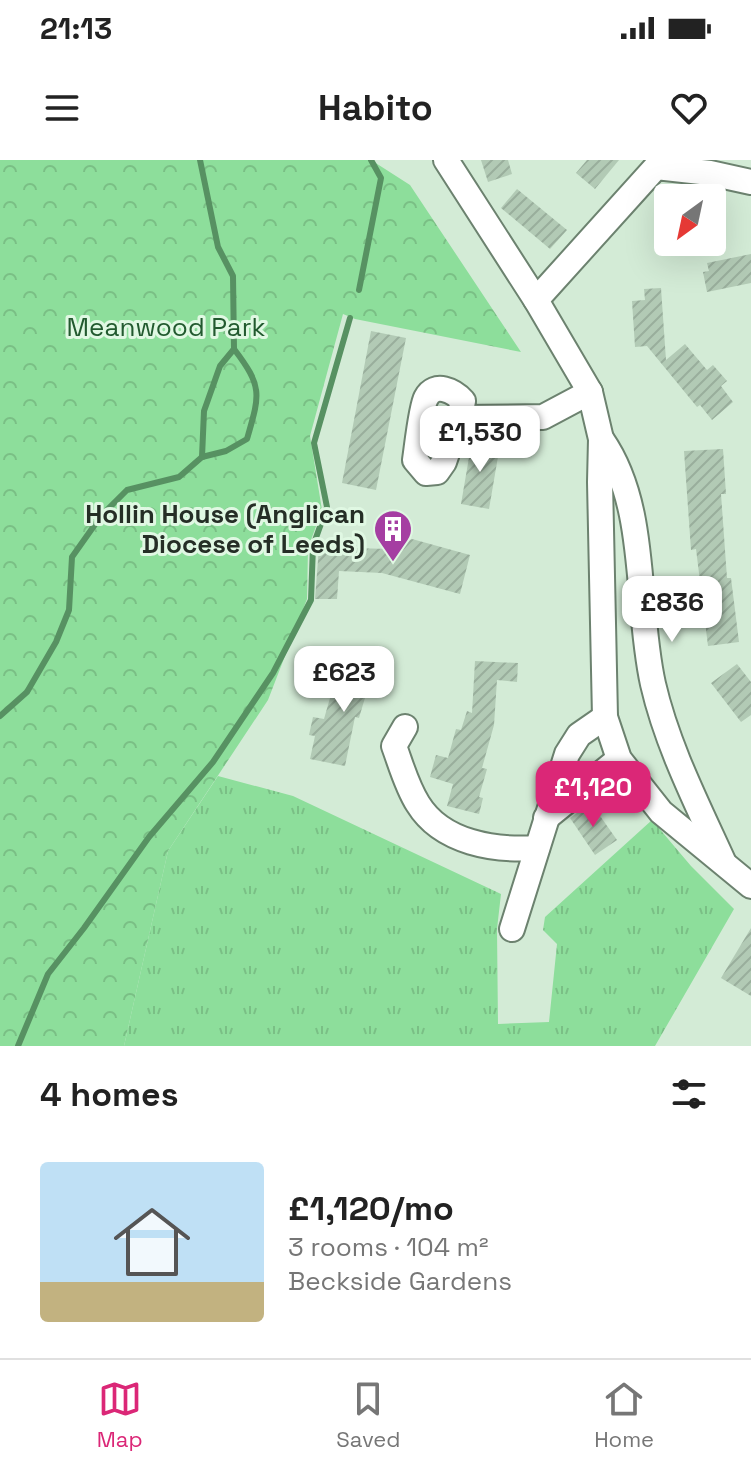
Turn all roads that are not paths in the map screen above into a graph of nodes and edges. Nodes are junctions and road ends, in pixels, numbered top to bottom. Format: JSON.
{"nodes":[{"id":1,"x":446,"y":160,"type":"edge"},
{"id":2,"x":654,"y":163,"type":"edge"},
{"id":3,"x":751,"y":182,"type":"edge"},
{"id":4,"x":536,"y":300,"type":"junction"},
{"id":5,"x":590,"y":392,"type":"junction"},
{"id":6,"x":459,"y":418,"type":"dead end"},
{"id":7,"x":601,"y":439,"type":"junction"},
{"id":8,"x":605,"y":717,"type":"junction"},
{"id":9,"x":405,"y":727,"type":"dead end"},
{"id":10,"x":619,"y":759,"type":"junction"},
{"id":11,"x":546,"y":818,"type":"junction"},
{"id":12,"x":537,"y":848,"type":"junction"},
{"id":13,"x":725,"y":867,"type":"junction"},
{"id":14,"x":751,"y":886,"type":"edge"},
{"id":15,"x":512,"y":929,"type":"dead end"}],
"edges":[{"from":1,"to":4,"type":"street"},
{"from":2,"to":3,"type":"street"},
{"from":2,"to":4,"type":"street"},
{"from":4,"to":5,"type":"street"},
{"from":5,"to":6,"type":"street"},
{"from":5,"to":7,"type":"street"},
{"from":7,"to":8,"type":"street"},
{"from":7,"to":13,"type":"street"},
{"from":8,"to":10,"type":"street"},
{"from":8,"to":11,"type":"street"},
{"from":9,"to":12,"type":"street"},
{"from":10,"to":11,"type":"street"},
{"from":10,"to":13,"type":"street"},
{"from":11,"to":12,"type":"street"},
{"from":12,"to":15,"type":"street"},
{"from":13,"to":14,"type":"street"}]}
